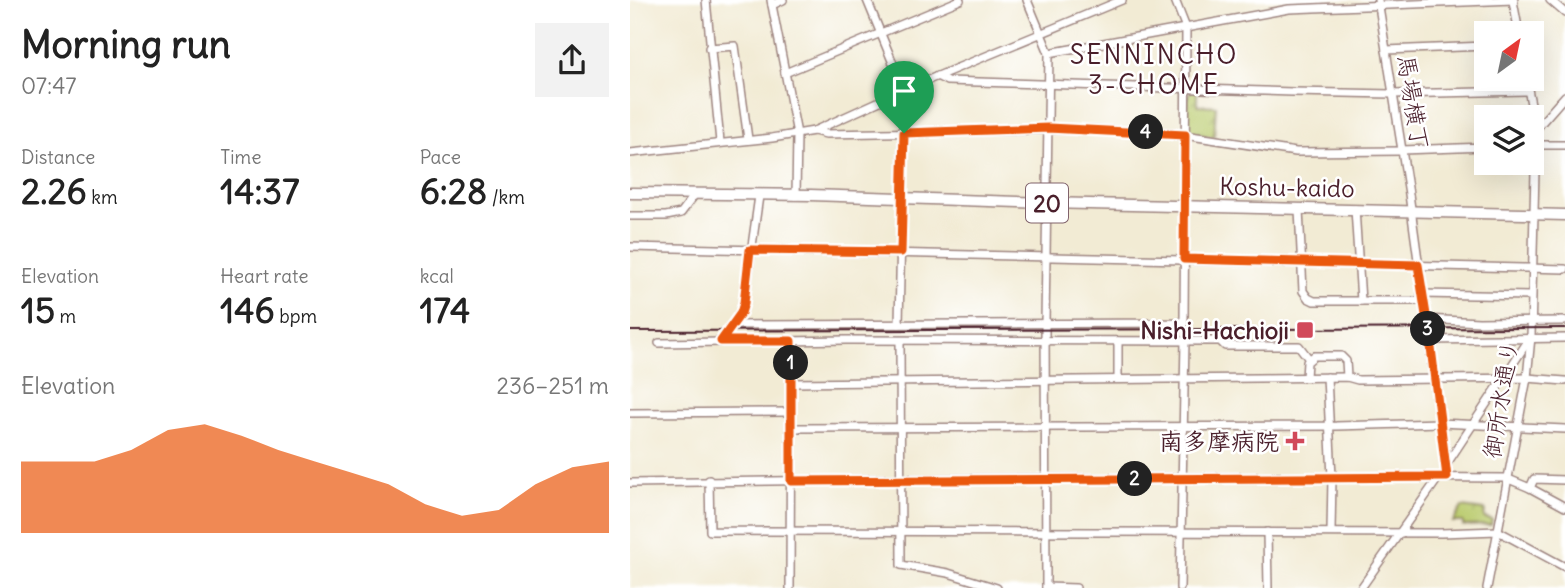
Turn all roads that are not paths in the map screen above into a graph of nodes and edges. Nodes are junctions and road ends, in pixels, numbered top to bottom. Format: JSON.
{"nodes":[{"id":1,"x":706,"y":0,"type":"edge"},
{"id":2,"x":783,"y":0,"type":"edge"},
{"id":3,"x":867,"y":0,"type":"edge"},
{"id":4,"x":960,"y":0,"type":"edge"},
{"id":5,"x":1027,"y":0,"type":"edge"},
{"id":6,"x":1122,"y":0,"type":"edge"},
{"id":7,"x":1175,"y":0,"type":"edge"},
{"id":8,"x":1514,"y":0,"type":"edge"},
{"id":9,"x":1550,"y":0,"type":"edge"},
{"id":10,"x":771,"y":2,"type":"edge"},
{"id":11,"x":1109,"y":3,"type":"edge"},
{"id":12,"x":1378,"y":3,"type":"edge"},
{"id":13,"x":1565,"y":13,"type":"edge"},
{"id":14,"x":1517,"y":21,"type":"edge"},
{"id":15,"x":1186,"y":28,"type":"junction"},
{"id":16,"x":881,"y":32,"type":"junction"},
{"id":17,"x":1041,"y":33,"type":"junction"},
{"id":18,"x":1474,"y":46,"type":"edge"},
{"id":19,"x":709,"y":48,"type":"junction"},
{"id":20,"x":1386,"y":50,"type":"junction"},
{"id":21,"x":1049,"y":53,"type":"junction"},
{"id":22,"x":785,"y":73,"type":"junction"},
{"id":23,"x":937,"y":76,"type":"junction"},
{"id":24,"x":1048,"y":86,"type":"junction"},
{"id":25,"x":1186,"y":88,"type":"junction"},
{"id":26,"x":904,"y":90,"type":"junction"},
{"id":27,"x":1527,"y":91,"type":"joint"},
{"id":28,"x":1392,"y":93,"type":"junction"},
{"id":29,"x":1565,"y":96,"type":"edge"},
{"id":30,"x":1530,"y":105,"type":"edge"},
{"id":31,"x":1544,"y":120,"type":"edge"},
{"id":32,"x":1048,"y":128,"type":"junction"},
{"id":33,"x":814,"y":131,"type":"junction"},
{"id":34,"x":904,"y":133,"type":"junction"},
{"id":35,"x":797,"y":134,"type":"junction"},
{"id":36,"x":1185,"y":135,"type":"junction"},
{"id":37,"x":748,"y":139,"type":"junction"},
{"id":38,"x":720,"y":142,"type":"junction"},
{"id":39,"x":1544,"y":145,"type":"edge"},
{"id":40,"x":1565,"y":145,"type":"edge"},
{"id":41,"x":1474,"y":148,"type":"edge"},
{"id":42,"x":1402,"y":151,"type":"junction"},
{"id":43,"x":630,"y":153,"type":"edge"},
{"id":44,"x":1533,"y":175,"type":"edge"},
{"id":45,"x":630,"y":193,"type":"edge"},
{"id":46,"x":696,"y":193,"type":"junction"},
{"id":47,"x":759,"y":196,"type":"junction"},
{"id":48,"x":796,"y":196,"type":"junction"},
{"id":49,"x":902,"y":199,"type":"junction"},
{"id":50,"x":1047,"y":203,"type":"junction"},
{"id":51,"x":1185,"y":205,"type":"junction"},
{"id":52,"x":1299,"y":209,"type":"junction"},
{"id":53,"x":1355,"y":209,"type":"junction"},
{"id":54,"x":1411,"y":211,"type":"junction"},
{"id":55,"x":1534,"y":214,"type":"junction"},
{"id":56,"x":1565,"y":215,"type":"edge"},
{"id":57,"x":630,"y":216,"type":"edge"},
{"id":58,"x":630,"y":247,"type":"edge"},
{"id":59,"x":750,"y":250,"type":"junction"},
{"id":60,"x":901,"y":252,"type":"junction"},
{"id":61,"x":1046,"y":256,"type":"junction"},
{"id":62,"x":1184,"y":259,"type":"junction"},
{"id":63,"x":1301,"y":262,"type":"junction"},
{"id":64,"x":1359,"y":264,"type":"junction"},
{"id":65,"x":1418,"y":265,"type":"junction"},
{"id":66,"x":1532,"y":268,"type":"junction"},
{"id":67,"x":1565,"y":269,"type":"edge"},
{"id":68,"x":1531,"y":296,"type":"junction"},
{"id":69,"x":1422,"y":297,"type":"junction"},
{"id":70,"x":1361,"y":301,"type":"junction"},
{"id":71,"x":1426,"y":319,"type":"junction"},
{"id":72,"x":1530,"y":321,"type":"junction"},
{"id":73,"x":1565,"y":321,"type":"edge"},
{"id":74,"x":1045,"y":323,"type":"junction"},
{"id":75,"x":899,"y":324,"type":"junction"},
{"id":76,"x":733,"y":325,"type":"junction"},
{"id":77,"x":1531,"y":337,"type":"junction"},
{"id":78,"x":1565,"y":338,"type":"edge"},
{"id":79,"x":1045,"y":340,"type":"junction"},
{"id":80,"x":1430,"y":340,"type":"junction"},
{"id":81,"x":721,"y":341,"type":"junction"},
{"id":82,"x":791,"y":341,"type":"junction"},
{"id":83,"x":900,"y":341,"type":"junction"},
{"id":84,"x":1118,"y":341,"type":"junction"},
{"id":85,"x":1185,"y":341,"type":"junction"},
{"id":86,"x":659,"y":342,"type":"dead end"},
{"id":87,"x":1309,"y":359,"type":"junction"},
{"id":88,"x":1306,"y":377,"type":"junction"},
{"id":89,"x":1327,"y":377,"type":"junction"},
{"id":90,"x":1347,"y":377,"type":"junction"},
{"id":91,"x":1527,"y":378,"type":"junction"},
{"id":92,"x":1118,"y":379,"type":"junction"},
{"id":93,"x":1184,"y":379,"type":"junction"},
{"id":94,"x":1502,"y":379,"type":"junction"},
{"id":95,"x":1045,"y":380,"type":"junction"},
{"id":96,"x":1435,"y":380,"type":"junction"},
{"id":97,"x":1565,"y":381,"type":"edge"},
{"id":98,"x":900,"y":382,"type":"junction"},
{"id":99,"x":791,"y":383,"type":"junction"},
{"id":100,"x":630,"y":412,"type":"edge"},
{"id":101,"x":791,"y":412,"type":"junction"},
{"id":102,"x":1440,"y":423,"type":"junction"},
{"id":103,"x":1329,"y":425,"type":"junction"},
{"id":104,"x":1472,"y":425,"type":"junction"},
{"id":105,"x":1183,"y":426,"type":"junction"},
{"id":106,"x":1045,"y":427,"type":"junction"},
{"id":107,"x":1517,"y":427,"type":"junction"},
{"id":108,"x":791,"y":428,"type":"junction"},
{"id":109,"x":901,"y":428,"type":"junction"},
{"id":110,"x":1565,"y":429,"type":"edge"},
{"id":111,"x":1446,"y":465,"type":"junction"},
{"id":112,"x":1332,"y":477,"type":"junction"},
{"id":113,"x":1443,"y":477,"type":"junction"},
{"id":114,"x":1182,"y":478,"type":"junction"},
{"id":115,"x":1506,"y":478,"type":"junction"},
{"id":116,"x":901,"y":479,"type":"junction"},
{"id":117,"x":1046,"y":479,"type":"junction"},
{"id":118,"x":709,"y":480,"type":"junction"},
{"id":119,"x":1565,"y":480,"type":"edge"},
{"id":120,"x":791,"y":481,"type":"junction"},
{"id":121,"x":630,"y":484,"type":"edge"},
{"id":122,"x":1530,"y":488,"type":"junction"},
{"id":123,"x":1565,"y":508,"type":"edge"},
{"id":124,"x":790,"y":531,"type":"junction"},
{"id":125,"x":901,"y":531,"type":"junction"},
{"id":126,"x":1498,"y":531,"type":"junction"},
{"id":127,"x":1046,"y":532,"type":"junction"},
{"id":128,"x":1268,"y":532,"type":"junction"},
{"id":129,"x":1331,"y":532,"type":"junction"},
{"id":130,"x":1401,"y":532,"type":"junction"},
{"id":131,"x":1181,"y":533,"type":"junction"},
{"id":132,"x":1565,"y":567,"type":"edge"},
{"id":133,"x":790,"y":588,"type":"edge"},
{"id":134,"x":997,"y":588,"type":"edge"},
{"id":135,"x":1046,"y":588,"type":"edge"},
{"id":136,"x":1076,"y":588,"type":"edge"},
{"id":137,"x":1180,"y":588,"type":"edge"},
{"id":138,"x":1268,"y":588,"type":"edge"},
{"id":139,"x":1361,"y":588,"type":"edge"},
{"id":140,"x":1487,"y":588,"type":"edge"}],
"edges":[{"from":1,"to":19,"type":"street"},
{"from":2,"to":10,"type":"street"},
{"from":3,"to":16,"type":"street"},
{"from":4,"to":16,"type":"street"},
{"from":5,"to":17,"type":"street"},
{"from":6,"to":11,"type":"street"},
{"from":7,"to":15,"type":"street"},
{"from":8,"to":12,"type":"street"},
{"from":8,"to":14,"type":"street"},
{"from":9,"to":13,"type":"street"},
{"from":10,"to":22,"type":"street"},
{"from":11,"to":17,"type":"street"},
{"from":12,"to":15,"type":"street"},
{"from":12,"to":20,"type":"street","name":"馬場横丁"},
{"from":15,"to":21,"type":"street"},
{"from":15,"to":25,"type":"street"},
{"from":16,"to":22,"type":"street"},
{"from":16,"to":26,"type":"street"},
{"from":17,"to":21,"type":"street"},
{"from":17,"to":23,"type":"street"},
{"from":18,"to":20,"type":"street"},
{"from":19,"to":37,"type":"street"},
{"from":19,"to":38,"type":"street"},
{"from":20,"to":28,"type":"street","name":"馬場横丁"},
{"from":21,"to":24,"type":"street"},
{"from":22,"to":35,"type":"street"},
{"from":23,"to":24,"type":"street"},
{"from":23,"to":26,"type":"street"},
{"from":24,"to":25,"type":"street"},
{"from":24,"to":32,"type":"street"},
{"from":25,"to":28,"type":"street"},
{"from":25,"to":36,"type":"street"},
{"from":26,"to":33,"type":"street"},
{"from":26,"to":34,"type":"street"},
{"from":27,"to":28,"type":"street"},
{"from":27,"to":30,"type":"street","name":"御所水通り"},
{"from":28,"to":42,"type":"street","name":"馬場横丁"},
{"from":29,"to":31,"type":"street"},
{"from":32,"to":34,"type":"street"},
{"from":32,"to":36,"type":"street"},
{"from":32,"to":50,"type":"street"},
{"from":33,"to":34,"type":"street"},
{"from":33,"to":35,"type":"street"},
{"from":34,"to":49,"type":"street"},
{"from":35,"to":37,"type":"street"},
{"from":35,"to":48,"type":"street"},
{"from":36,"to":42,"type":"street"},
{"from":36,"to":51,"type":"street"},
{"from":37,"to":38,"type":"street"},
{"from":38,"to":43,"type":"street"},
{"from":39,"to":40,"type":"street"},
{"from":41,"to":42,"type":"street"},
{"from":42,"to":54,"type":"street","name":"馬場横丁"},
{"from":44,"to":55,"type":"street","name":"御所水通り"},
{"from":45,"to":46,"type":"highway","name":"Koshu-kaido","number":"20"},
{"from":46,"to":47,"type":"highway","name":"Koshu-kaido","number":"20"},
{"from":46,"to":57,"type":"street"},
{"from":47,"to":48,"type":"highway","name":"Koshu-kaido","number":"20"},
{"from":47,"to":59,"type":"street"},
{"from":48,"to":49,"type":"highway","name":"Koshu-kaido","number":"20"},
{"from":49,"to":50,"type":"highway","name":"Koshu-kaido","number":"20"},
{"from":49,"to":60,"type":"street"},
{"from":50,"to":51,"type":"highway","name":"Koshu-kaido","number":"20"},
{"from":50,"to":61,"type":"street"},
{"from":51,"to":52,"type":"highway","name":"Koshu-kaido","number":"20"},
{"from":51,"to":62,"type":"street"},
{"from":52,"to":53,"type":"highway","name":"Koshu-kaido","number":"20"},
{"from":52,"to":63,"type":"street"},
{"from":53,"to":54,"type":"highway","name":"Koshu-kaido","number":"20"},
{"from":53,"to":64,"type":"street"},
{"from":54,"to":55,"type":"highway","name":"Koshu-kaido","number":"20"},
{"from":54,"to":65,"type":"street","name":"馬場横丁"},
{"from":55,"to":56,"type":"highway","name":"Koshu-kaido","number":"20"},
{"from":55,"to":66,"type":"street","name":"御所水通り"},
{"from":58,"to":59,"type":"street"},
{"from":59,"to":60,"type":"street"},
{"from":59,"to":76,"type":"street"},
{"from":60,"to":61,"type":"street"},
{"from":60,"to":75,"type":"street"},
{"from":61,"to":62,"type":"street"},
{"from":61,"to":74,"type":"street"},
{"from":62,"to":63,"type":"street"},
{"from":62,"to":74,"type":"street"},
{"from":63,"to":64,"type":"street"},
{"from":63,"to":70,"type":"street"},
{"from":64,"to":65,"type":"street"},
{"from":64,"to":70,"type":"street"},
{"from":65,"to":66,"type":"street"},
{"from":65,"to":69,"type":"street","name":"馬場横丁"},
{"from":66,"to":67,"type":"street"},
{"from":66,"to":68,"type":"street","name":"御所水通り"},
{"from":68,"to":69,"type":"street"},
{"from":68,"to":72,"type":"street","name":"御所水通り"},
{"from":69,"to":70,"type":"street"},
{"from":69,"to":71,"type":"street","name":"馬場横丁"},
{"from":71,"to":72,"type":"street"},
{"from":71,"to":80,"type":"street","name":"馬場横丁"},
{"from":72,"to":73,"type":"street"},
{"from":72,"to":77,"type":"street","name":"御所水通り"},
{"from":74,"to":75,"type":"street"},
{"from":74,"to":79,"type":"street"},
{"from":75,"to":76,"type":"street"},
{"from":76,"to":81,"type":"street"},
{"from":77,"to":78,"type":"street"},
{"from":77,"to":80,"type":"street"},
{"from":77,"to":91,"type":"street","name":"御所水通り"},
{"from":77,"to":94,"type":"street"},
{"from":79,"to":83,"type":"street"},
{"from":79,"to":84,"type":"street"},
{"from":79,"to":95,"type":"street"},
{"from":80,"to":96,"type":"street","name":"馬場横丁"},
{"from":81,"to":82,"type":"street"},
{"from":81,"to":86,"type":"street"},
{"from":82,"to":83,"type":"street"},
{"from":82,"to":99,"type":"street"},
{"from":83,"to":98,"type":"street"},
{"from":84,"to":85,"type":"street"},
{"from":84,"to":92,"type":"street"},
{"from":85,"to":87,"type":"street"},
{"from":85,"to":93,"type":"street"},
{"from":87,"to":88,"type":"street"},
{"from":87,"to":90,"type":"street"},
{"from":88,"to":89,"type":"street"},
{"from":88,"to":93,"type":"street"},
{"from":89,"to":90,"type":"street"},
{"from":89,"to":103,"type":"street"},
{"from":90,"to":96,"type":"street"},
{"from":91,"to":94,"type":"street"},
{"from":91,"to":97,"type":"street"},
{"from":91,"to":107,"type":"street","name":"御所水通り"},
{"from":92,"to":93,"type":"street"},
{"from":92,"to":95,"type":"street"},
{"from":93,"to":105,"type":"street"},
{"from":94,"to":96,"type":"street"},
{"from":94,"to":104,"type":"street"},
{"from":95,"to":98,"type":"street"},
{"from":95,"to":106,"type":"street"},
{"from":96,"to":102,"type":"street","name":"馬場横丁"},
{"from":98,"to":99,"type":"street"},
{"from":98,"to":109,"type":"street"},
{"from":99,"to":101,"type":"street"},
{"from":100,"to":101,"type":"street"},
{"from":101,"to":108,"type":"street"},
{"from":102,"to":103,"type":"street"},
{"from":102,"to":104,"type":"street"},
{"from":102,"to":111,"type":"street","name":"馬場横丁"},
{"from":103,"to":105,"type":"street"},
{"from":103,"to":112,"type":"street"},
{"from":104,"to":107,"type":"street"},
{"from":104,"to":111,"type":"street"},
{"from":105,"to":106,"type":"street"},
{"from":105,"to":114,"type":"street"},
{"from":106,"to":109,"type":"street"},
{"from":106,"to":117,"type":"street"},
{"from":107,"to":110,"type":"street"},
{"from":107,"to":115,"type":"street","name":"御所水通り"},
{"from":108,"to":109,"type":"street"},
{"from":108,"to":120,"type":"street"},
{"from":109,"to":116,"type":"street"},
{"from":111,"to":113,"type":"street","name":"馬場横丁"},
{"from":112,"to":113,"type":"street"},
{"from":112,"to":114,"type":"street"},
{"from":112,"to":129,"type":"street"},
{"from":113,"to":115,"type":"street"},
{"from":113,"to":130,"type":"street"},
{"from":114,"to":117,"type":"street"},
{"from":114,"to":131,"type":"street"},
{"from":115,"to":122,"type":"street"},
{"from":115,"to":126,"type":"street","name":"御所水通り"},
{"from":116,"to":117,"type":"street"},
{"from":116,"to":120,"type":"street"},
{"from":116,"to":125,"type":"street"},
{"from":117,"to":127,"type":"street"},
{"from":118,"to":120,"type":"street"},
{"from":118,"to":121,"type":"street"},
{"from":118,"to":124,"type":"street"},
{"from":119,"to":122,"type":"street"},
{"from":120,"to":124,"type":"street"},
{"from":122,"to":123,"type":"street"},
{"from":124,"to":125,"type":"street"},
{"from":124,"to":133,"type":"street"},
{"from":125,"to":127,"type":"street"},
{"from":125,"to":134,"type":"street"},
{"from":126,"to":130,"type":"street"},
{"from":126,"to":132,"type":"street"},
{"from":126,"to":140,"type":"street","name":"御所水通り"},
{"from":127,"to":131,"type":"street"},
{"from":127,"to":135,"type":"street"},
{"from":128,"to":129,"type":"street"},
{"from":128,"to":131,"type":"street"},
{"from":128,"to":138,"type":"street"},
{"from":129,"to":130,"type":"street"},
{"from":130,"to":139,"type":"street"},
{"from":131,"to":137,"type":"street"},
{"from":135,"to":136,"type":"street"}]}
